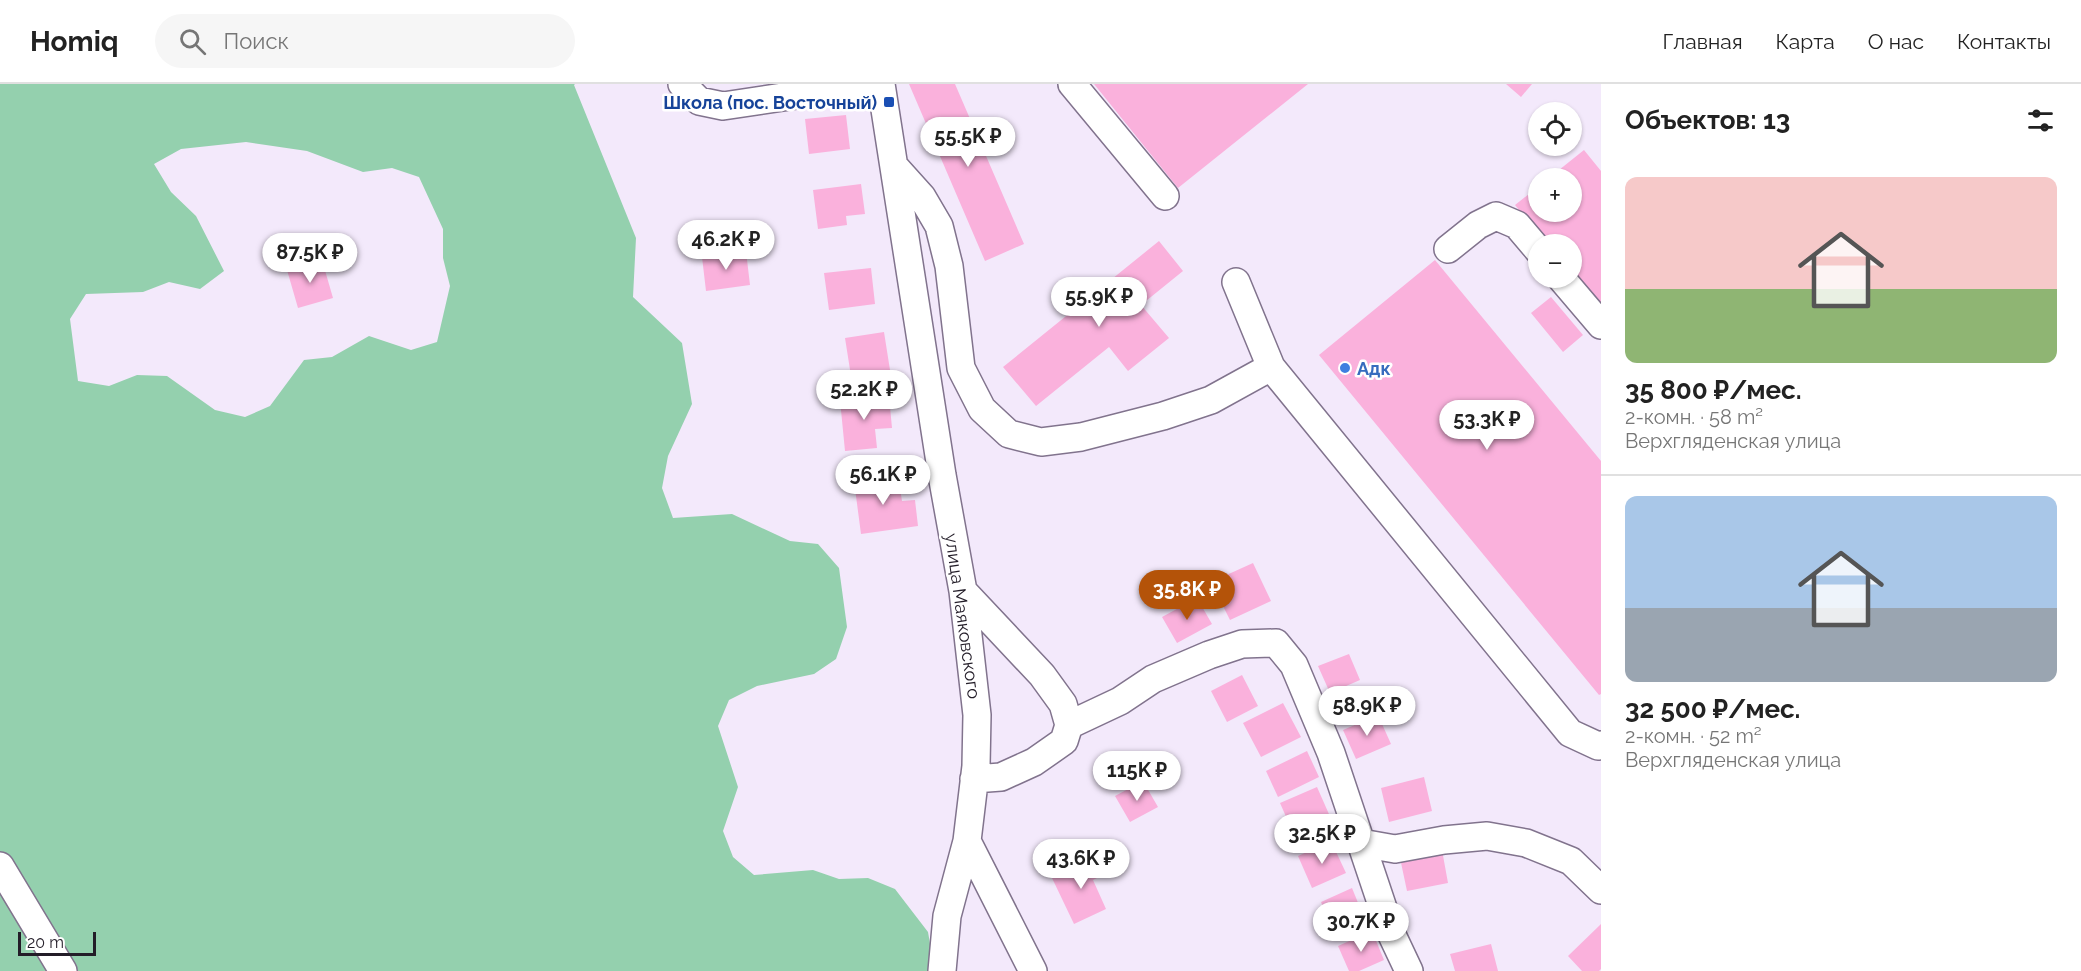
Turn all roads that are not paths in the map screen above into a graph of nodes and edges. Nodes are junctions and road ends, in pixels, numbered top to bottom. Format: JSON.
{"nodes":[{"id":1,"x":682,"y":84,"type":"edge"},
{"id":2,"x":870,"y":84,"type":"edge"},
{"id":3,"x":881,"y":84,"type":"edge"},
{"id":4,"x":1072,"y":84,"type":"edge"},
{"id":5,"x":895,"y":167,"type":"junction"},
{"id":6,"x":1165,"y":196,"type":"dead end"},
{"id":7,"x":1528,"y":238,"type":"edge"},
{"id":8,"x":1448,"y":249,"type":"dead end"},
{"id":9,"x":1236,"y":282,"type":"dead end"},
{"id":10,"x":1570,"y":288,"type":"edge"},
{"id":11,"x":1601,"y":325,"type":"edge"},
{"id":12,"x":1271,"y":367,"type":"junction"},
{"id":13,"x":963,"y":591,"type":"junction"},
{"id":14,"x":1069,"y":725,"type":"junction"},
{"id":15,"x":1601,"y":745,"type":"edge"},
{"id":16,"x":974,"y":778,"type":"junction"},
{"id":17,"x":967,"y":841,"type":"junction"},
{"id":18,"x":1360,"y":843,"type":"junction"},
{"id":19,"x":0,"y":866,"type":"edge"},
{"id":20,"x":1601,"y":890,"type":"edge"},
{"id":21,"x":63,"y":971,"type":"edge"},
{"id":22,"x":942,"y":971,"type":"edge"},
{"id":23,"x":1033,"y":971,"type":"edge"},
{"id":24,"x":1409,"y":971,"type":"edge"}],
"edges":[{"from":1,"to":2,"type":"street"},
{"from":3,"to":5,"type":"street","name":"улица Маяковского"},
{"from":4,"to":6,"type":"street"},
{"from":5,"to":12,"type":"street"},
{"from":5,"to":13,"type":"street","name":"улица Маяковского"},
{"from":7,"to":8,"type":"street"},
{"from":9,"to":12,"type":"street"},
{"from":10,"to":11,"type":"street"},
{"from":12,"to":15,"type":"street"},
{"from":13,"to":14,"type":"street"},
{"from":13,"to":16,"type":"street","name":"улица Маяковского"},
{"from":14,"to":16,"type":"street"},
{"from":14,"to":18,"type":"street"},
{"from":16,"to":17,"type":"street","name":"улица Маяковского"},
{"from":17,"to":22,"type":"street","name":"улица Маяковского"},
{"from":17,"to":23,"type":"street"},
{"from":18,"to":20,"type":"street"},
{"from":18,"to":24,"type":"street"},
{"from":19,"to":21,"type":"street"}]}
